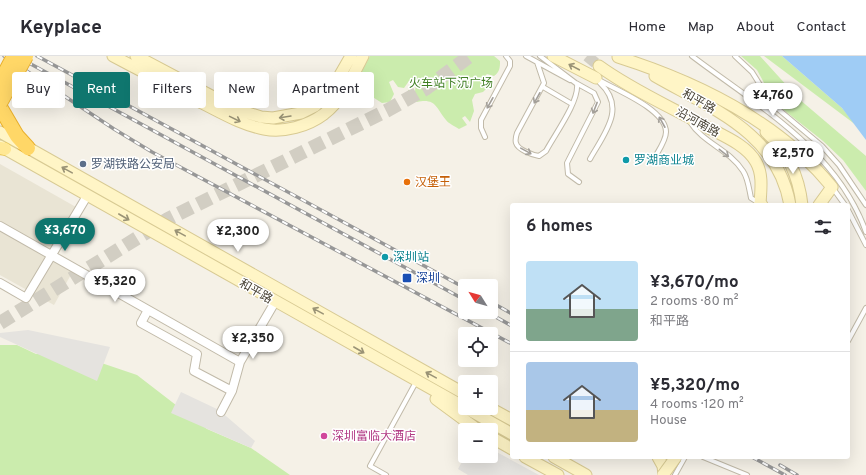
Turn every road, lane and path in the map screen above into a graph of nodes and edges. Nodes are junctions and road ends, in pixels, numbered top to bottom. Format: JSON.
{"nodes":[{"id":1,"x":14,"y":56,"type":"edge"},
{"id":2,"x":26,"y":56,"type":"edge"},
{"id":3,"x":113,"y":56,"type":"edge"},
{"id":4,"x":136,"y":56,"type":"edge"},
{"id":5,"x":351,"y":56,"type":"edge"},
{"id":6,"x":363,"y":56,"type":"edge"},
{"id":7,"x":366,"y":56,"type":"edge"},
{"id":8,"x":506,"y":56,"type":"edge"},
{"id":9,"x":526,"y":56,"type":"edge"},
{"id":10,"x":540,"y":56,"type":"edge"},
{"id":11,"x":553,"y":56,"type":"edge"},
{"id":12,"x":640,"y":56,"type":"edge"},
{"id":13,"x":692,"y":56,"type":"edge"},
{"id":14,"x":735,"y":56,"type":"edge"},
{"id":15,"x":616,"y":57,"type":"edge"},
{"id":16,"x":537,"y":62,"type":"junction"},
{"id":17,"x":599,"y":66,"type":"tunnel mouth"},
{"id":18,"x":354,"y":72,"type":"edge"},
{"id":19,"x":356,"y":72,"type":"edge"},
{"id":20,"x":596,"y":78,"type":"junction"},
{"id":21,"x":0,"y":82,"type":"edge"},
{"id":22,"x":685,"y":82,"type":"junction"},
{"id":23,"x":578,"y":84,"type":"junction"},
{"id":24,"x":543,"y":87,"type":"junction"},
{"id":25,"x":0,"y":103,"type":"edge"},
{"id":26,"x":572,"y":104,"type":"junction"},
{"id":27,"x":0,"y":107,"type":"edge"},
{"id":28,"x":330,"y":108,"type":"edge"},
{"id":29,"x":741,"y":111,"type":"junction"},
{"id":30,"x":687,"y":116,"type":"junction"},
{"id":31,"x":741,"y":125,"type":"junction"},
{"id":32,"x":0,"y":132,"type":"edge"},
{"id":33,"x":485,"y":137,"type":"dead end"},
{"id":34,"x":1,"y":148,"type":"edge"},
{"id":35,"x":28,"y":148,"type":"junction"},
{"id":36,"x":655,"y":157,"type":"dead end"},
{"id":37,"x":590,"y":159,"type":"dead end"},
{"id":38,"x":579,"y":182,"type":"dead end"},
{"id":39,"x":832,"y":187,"type":"junction"},
{"id":40,"x":87,"y":196,"type":"junction"},
{"id":41,"x":759,"y":203,"type":"edge"},
{"id":42,"x":761,"y":203,"type":"edge"},
{"id":43,"x":789,"y":203,"type":"edge"},
{"id":44,"x":802,"y":203,"type":"edge"},
{"id":45,"x":820,"y":203,"type":"edge"},
{"id":46,"x":844,"y":203,"type":"edge"},
{"id":47,"x":866,"y":204,"type":"edge"},
{"id":48,"x":850,"y":214,"type":"edge"},
{"id":49,"x":0,"y":226,"type":"edge"},
{"id":50,"x":866,"y":232,"type":"edge"},
{"id":51,"x":866,"y":245,"type":"edge"},
{"id":52,"x":51,"y":255,"type":"junction"},
{"id":53,"x":0,"y":283,"type":"edge"},
{"id":54,"x":275,"y":302,"type":"junction"},
{"id":55,"x":866,"y":308,"type":"edge"},
{"id":56,"x":148,"y":310,"type":"junction"},
{"id":57,"x":850,"y":337,"type":"edge"},
{"id":58,"x":240,"y":362,"type":"junction"},
{"id":59,"x":416,"y":382,"type":"junction"},
{"id":60,"x":458,"y":390,"type":"edge"},
{"id":61,"x":232,"y":391,"type":"junction"},
{"id":62,"x":221,"y":412,"type":"dead end"},
{"id":63,"x":498,"y":412,"type":"edge"},
{"id":64,"x":510,"y":418,"type":"edge"},
{"id":65,"x":468,"y":423,"type":"edge"},
{"id":66,"x":510,"y":433,"type":"edge"},
{"id":67,"x":498,"y":441,"type":"edge"},
{"id":68,"x":510,"y":448,"type":"edge"},
{"id":69,"x":530,"y":459,"type":"edge"},
{"id":70,"x":558,"y":459,"type":"edge"},
{"id":71,"x":659,"y":459,"type":"edge"},
{"id":72,"x":675,"y":459,"type":"edge"},
{"id":73,"x":684,"y":459,"type":"edge"},
{"id":74,"x":708,"y":459,"type":"edge"},
{"id":75,"x":386,"y":475,"type":"edge"},
{"id":76,"x":558,"y":475,"type":"edge"},
{"id":77,"x":586,"y":475,"type":"edge"},
{"id":78,"x":663,"y":475,"type":"edge"},
{"id":79,"x":675,"y":475,"type":"edge"},
{"id":80,"x":747,"y":475,"type":"edge"}],
"edges":[{"from":1,"to":21,"type":"highway","bridge":true},
{"from":2,"to":25,"type":"highway","bridge":true},
{"from":3,"to":28,"type":"main road","one_way":true},
{"from":5,"to":4,"type":"main road","one_way":true},
{"from":6,"to":18,"type":"main road"},
{"from":7,"to":19,"type":"lane"},
{"from":8,"to":33,"type":"lane","one_way":true},
{"from":9,"to":16,"type":"lane"},
{"from":10,"to":23,"type":"lane"},
{"from":20,"to":11,"type":"main road","one_way":true},
{"from":12,"to":22,"type":"main road"},
{"from":13,"to":50,"type":"lane"},
{"from":14,"to":47,"type":"lane"},
{"from":15,"to":22,"type":"main road"},
{"from":15,"to":31,"type":"main road","name":"和平路"},
{"from":16,"to":23,"type":"lane"},
{"from":16,"to":24,"type":"lane"},
{"from":17,"to":30,"type":"main road","name":"沿河南路"},
{"from":36,"to":20,"type":"lane","one_way":true},
{"from":20,"to":37,"type":"lane"},
{"from":22,"to":29,"type":"main road"},
{"from":22,"to":31,"type":"main road"},
{"from":23,"to":26,"type":"lane"},
{"from":23,"to":38,"type":"lane","one_way":true},
{"from":24,"to":26,"type":"lane"},
{"from":24,"to":26,"type":"lane","one_way":true},
{"from":27,"to":35,"type":"highway"},
{"from":29,"to":39,"type":"main road"},
{"from":29,"to":44,"type":"main road"},
{"from":30,"to":41,"type":"lane","one_way":true},
{"from":30,"to":42,"type":"main road","name":"沿河南路"},
{"from":31,"to":43,"type":"main road","name":"和平路"},
{"from":32,"to":35,"type":"main road","name":"和平路"},
{"from":34,"to":40,"type":"main road","name":"和平路"},
{"from":60,"to":35,"type":"main road","name":"和平路","one_way":true},
{"from":39,"to":45,"type":"main road"},
{"from":39,"to":46,"type":"lane"},
{"from":40,"to":52,"type":"street"},
{"from":40,"to":54,"type":"main road","name":"和平路","one_way":true},
{"from":48,"to":51,"type":"lane"},
{"from":49,"to":52,"type":"street"},
{"from":52,"to":53,"type":"street"},
{"from":52,"to":56,"type":"street"},
{"from":54,"to":58,"type":"street"},
{"from":54,"to":59,"type":"main road","name":"和平路","one_way":true},
{"from":55,"to":57,"type":"lane"},
{"from":56,"to":58,"type":"street"},
{"from":56,"to":61,"type":"street"},
{"from":58,"to":61,"type":"street"},
{"from":59,"to":65,"type":"main road"},
{"from":59,"to":66,"type":"main road","name":"和平路"},
{"from":59,"to":75,"type":"lane"},
{"from":61,"to":62,"type":"street"},
{"from":63,"to":64,"type":"main road"},
{"from":67,"to":68,"type":"main road"},
{"from":69,"to":76,"type":"main road"},
{"from":70,"to":77,"type":"main road"},
{"from":71,"to":78,"type":"main road"},
{"from":72,"to":78,"type":"main road","bridge":true},
{"from":73,"to":79,"type":"lane"},
{"from":74,"to":80,"type":"lane"}]}
